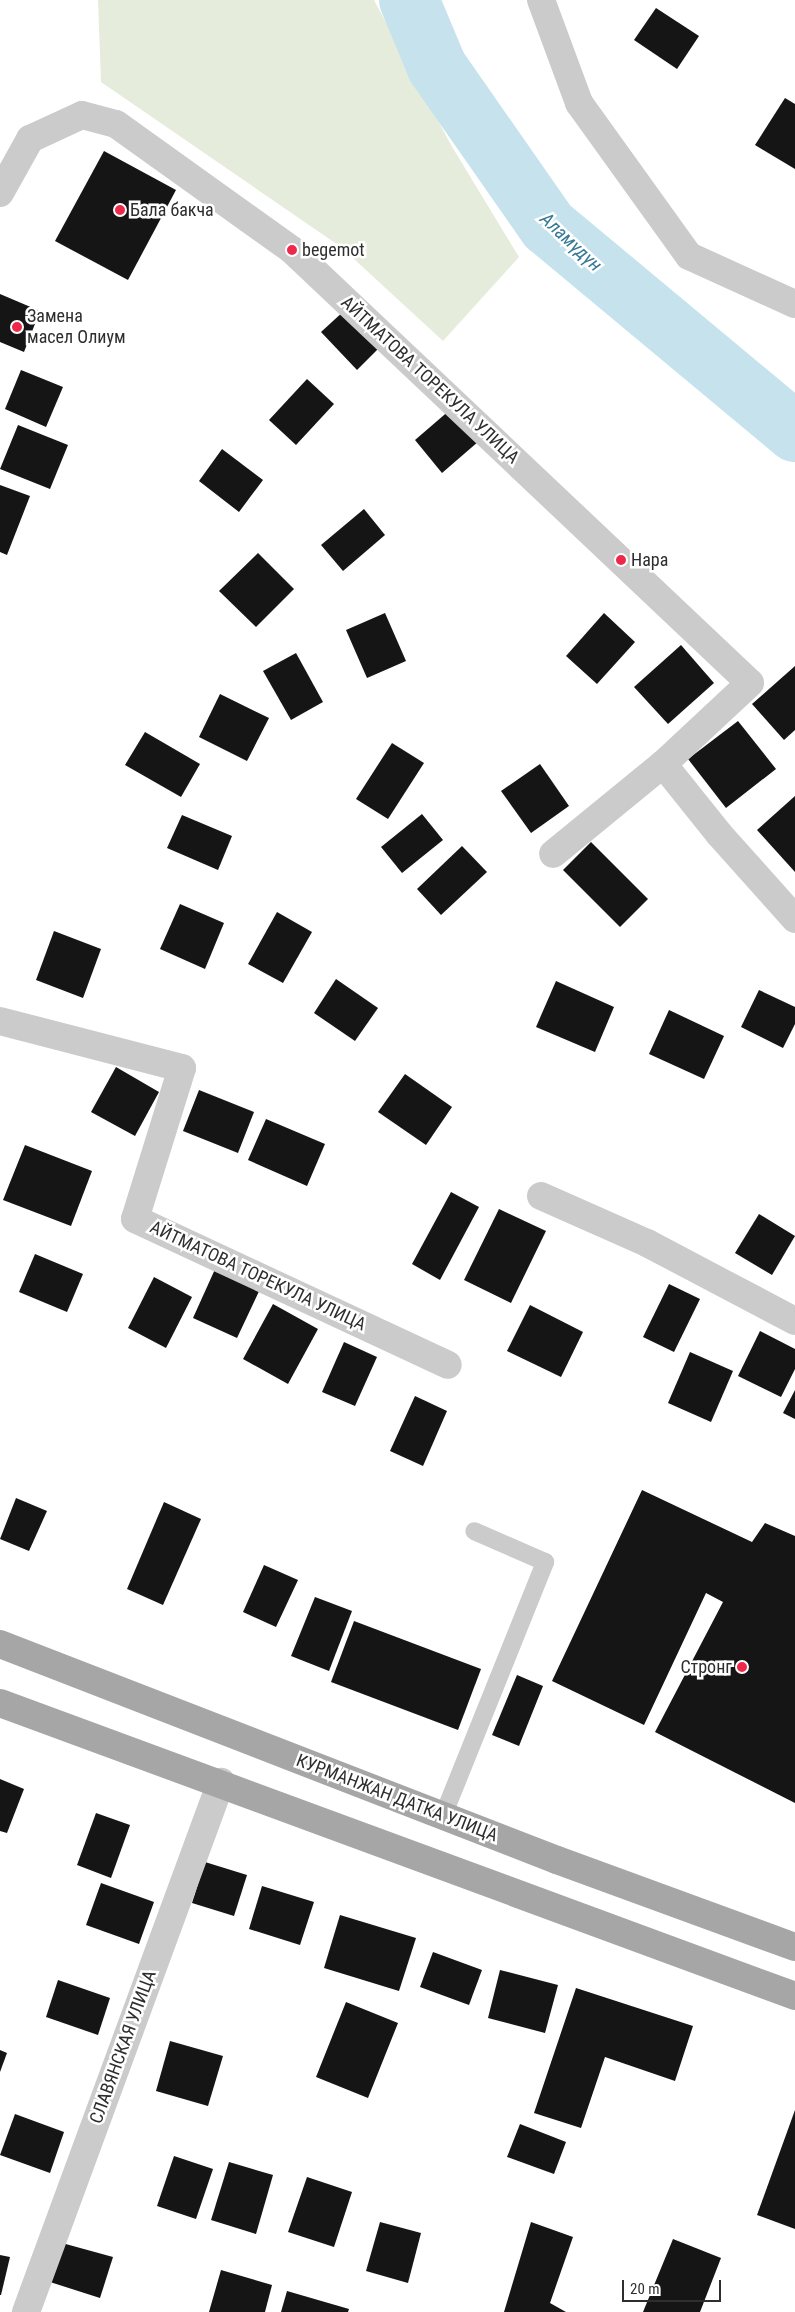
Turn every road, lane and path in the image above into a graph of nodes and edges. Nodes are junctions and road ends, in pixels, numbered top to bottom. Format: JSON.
{"nodes":[{"id":1,"x":541,"y":0,"type":"edge"},
{"id":2,"x":0,"y":193,"type":"edge"},
{"id":3,"x":795,"y":304,"type":"edge"},
{"id":4,"x":663,"y":764,"type":"junction"},
{"id":5,"x":553,"y":854,"type":"dead end"},
{"id":6,"x":795,"y":919,"type":"edge"},
{"id":7,"x":0,"y":1021,"type":"edge"},
{"id":8,"x":541,"y":1196,"type":"dead end"},
{"id":9,"x":795,"y":1321,"type":"edge"},
{"id":10,"x":448,"y":1365,"type":"dead end"},
{"id":11,"x":474,"y":1532,"type":"dead end"},
{"id":12,"x":0,"y":1644,"type":"edge"},
{"id":13,"x":0,"y":1703,"type":"edge"},
{"id":14,"x":221,"y":1782,"type":"junction"},
{"id":15,"x":443,"y":1816,"type":"junction"},
{"id":16,"x":795,"y":1947,"type":"edge"},
{"id":17,"x":795,"y":1996,"type":"edge"},
{"id":18,"x":26,"y":2312,"type":"edge"}],
"edges":[{"from":1,"to":3,"type":"street"},
{"from":2,"to":4,"type":"street","name":"АЙТМАТОВА ТОРЕКУЛА УЛИЦА"},
{"from":4,"to":5,"type":"street","name":"АЙТМАТОВА ТОРЕКУЛА УЛИЦА"},
{"from":4,"to":6,"type":"street"},
{"from":7,"to":10,"type":"street","name":"АЙТМАТОВА ТОРЕКУЛА УЛИЦА"},
{"from":8,"to":9,"type":"street"},
{"from":11,"to":15,"type":"lane"},
{"from":12,"to":15,"type":"main road","name":"КУРМАНЖАН ДАТКА УЛИЦА"},
{"from":13,"to":14,"type":"main road"},
{"from":14,"to":17,"type":"main road"},
{"from":14,"to":18,"type":"street","name":"СЛАВЯНСКАЯ УЛИЦА"},
{"from":15,"to":16,"type":"main road","name":"КУРМАНЖАН ДАТКА УЛИЦА"}]}
